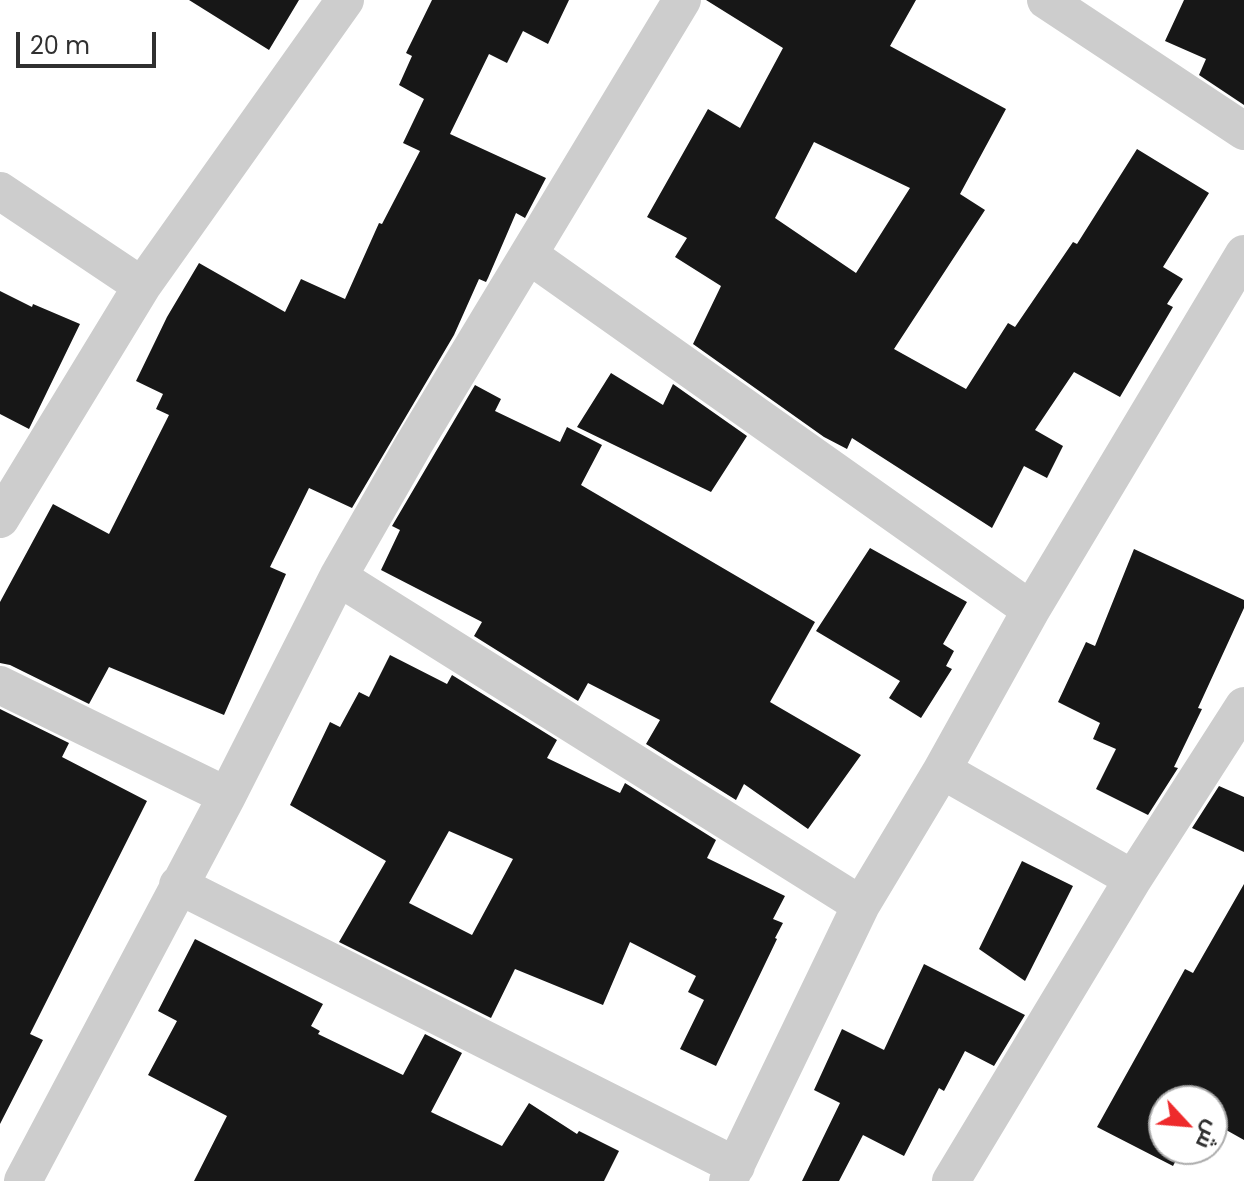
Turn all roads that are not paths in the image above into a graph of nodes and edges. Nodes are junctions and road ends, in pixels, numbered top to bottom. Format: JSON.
{"nodes":[{"id":1,"x":345,"y":0,"type":"edge"},
{"id":2,"x":682,"y":0,"type":"edge"},
{"id":3,"x":1046,"y":0,"type":"edge"},
{"id":4,"x":1244,"y":131,"type":"edge"},
{"id":5,"x":0,"y":191,"type":"edge"},
{"id":6,"x":1244,"y":254,"type":"edge"},
{"id":7,"x":529,"y":255,"type":"junction"},
{"id":8,"x":142,"y":286,"type":"junction"},
{"id":9,"x":0,"y":519,"type":"edge"},
{"id":10,"x":338,"y":577,"type":"junction"},
{"id":11,"x":1031,"y":610,"type":"junction"},
{"id":12,"x":0,"y":685,"type":"edge"},
{"id":13,"x":1244,"y":706,"type":"edge"},
{"id":14,"x":942,"y":770,"type":"junction"},
{"id":15,"x":227,"y":796,"type":"junction"},
{"id":16,"x":1133,"y":879,"type":"junction"},
{"id":17,"x":178,"y":885,"type":"junction"},
{"id":18,"x":861,"y":905,"type":"junction"},
{"id":19,"x":732,"y":1174,"type":"edge"},
{"id":20,"x":23,"y":1181,"type":"edge"},
{"id":21,"x":951,"y":1181,"type":"edge"}],
"edges":[{"from":1,"to":8,"type":"street"},
{"from":2,"to":7,"type":"street"},
{"from":3,"to":4,"type":"street"},
{"from":5,"to":8,"type":"street"},
{"from":6,"to":11,"type":"street"},
{"from":7,"to":10,"type":"street"},
{"from":7,"to":11,"type":"street"},
{"from":8,"to":9,"type":"street"},
{"from":10,"to":15,"type":"street"},
{"from":10,"to":18,"type":"street"},
{"from":11,"to":14,"type":"street"},
{"from":12,"to":15,"type":"street"},
{"from":13,"to":16,"type":"street"},
{"from":14,"to":16,"type":"street"},
{"from":14,"to":18,"type":"street"},
{"from":15,"to":17,"type":"street"},
{"from":16,"to":21,"type":"street"},
{"from":17,"to":19,"type":"street"},
{"from":17,"to":20,"type":"street"},
{"from":18,"to":19,"type":"street"}]}
